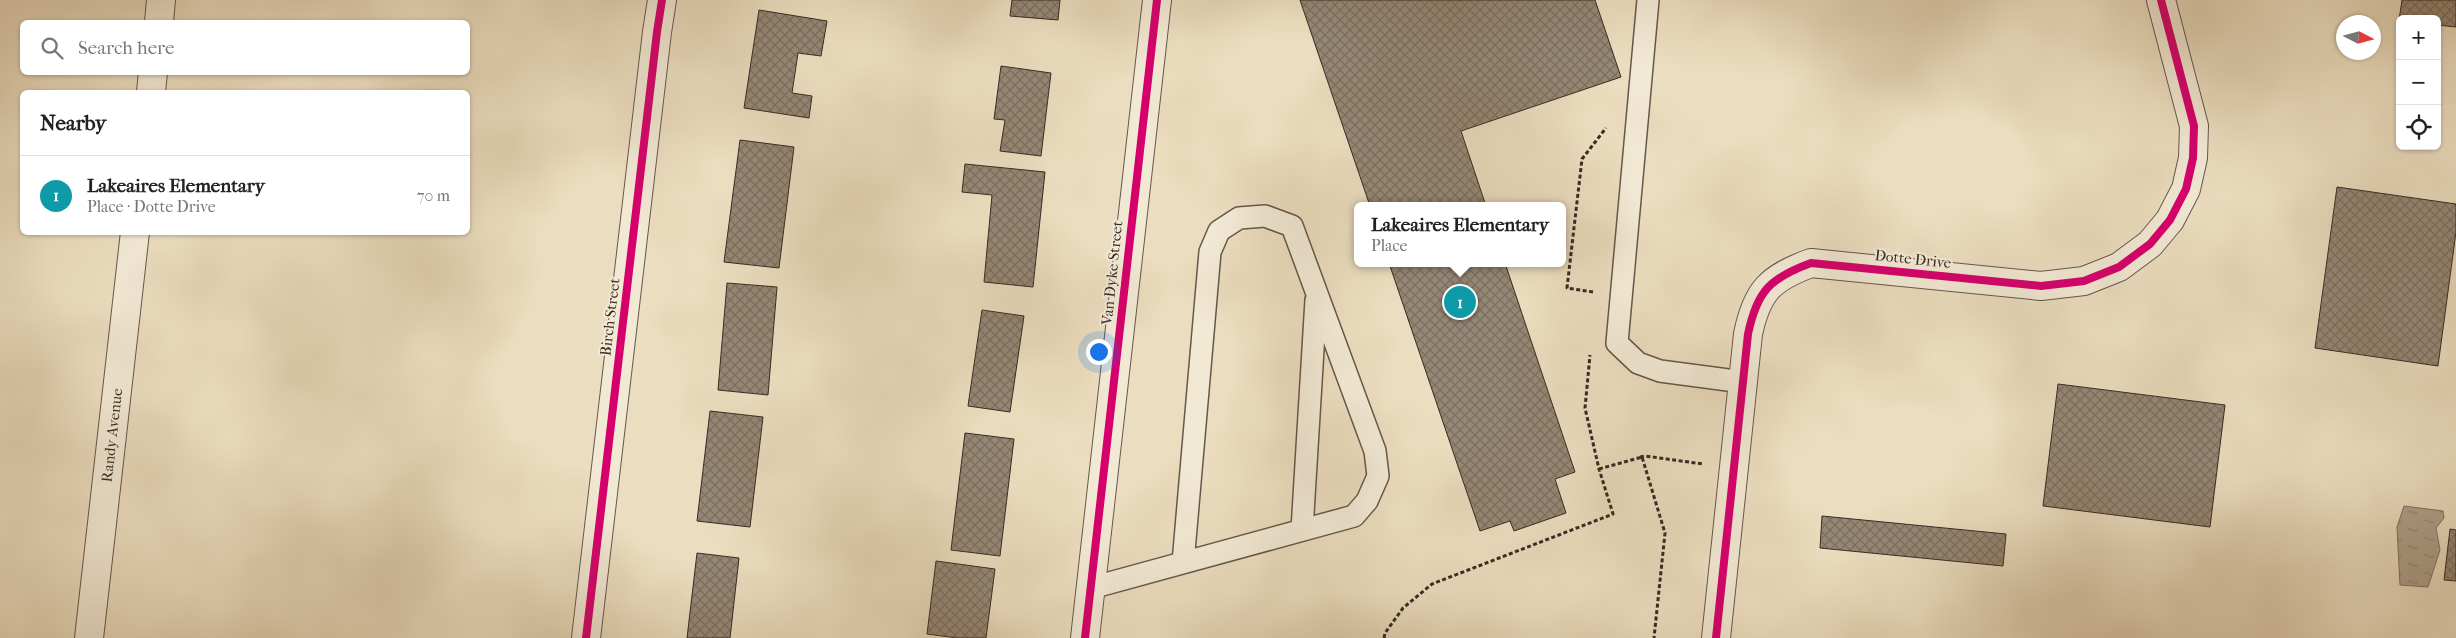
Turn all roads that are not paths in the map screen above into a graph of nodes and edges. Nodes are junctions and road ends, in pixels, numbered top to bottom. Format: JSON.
{"nodes":[{"id":1,"x":162,"y":0,"type":"edge"},
{"id":2,"x":662,"y":0,"type":"edge"},
{"id":3,"x":1157,"y":0,"type":"edge"},
{"id":4,"x":1648,"y":0,"type":"edge"},
{"id":5,"x":2161,"y":0,"type":"edge"},
{"id":6,"x":159,"y":20,"type":"edge"},
{"id":7,"x":153,"y":75,"type":"edge"},
{"id":8,"x":151,"y":90,"type":"edge"},
{"id":9,"x":135,"y":235,"type":"edge"},
{"id":10,"x":1316,"y":292,"type":"junction"},
{"id":11,"x":1743,"y":382,"type":"junction"},
{"id":12,"x":1302,"y":530,"type":"junction"},
{"id":13,"x":1183,"y":563,"type":"junction"},
{"id":14,"x":1091,"y":588,"type":"junction"},
{"id":15,"x":89,"y":638,"type":"edge"},
{"id":16,"x":586,"y":638,"type":"edge"},
{"id":17,"x":1085,"y":638,"type":"edge"},
{"id":18,"x":1716,"y":638,"type":"edge"}],
"edges":[{"from":1,"to":6,"type":"street"},
{"from":2,"to":16,"type":"street","name":"Birch Street"},
{"from":3,"to":14,"type":"street","name":"Van Dyke Street"},
{"from":4,"to":11,"type":"lane"},
{"from":5,"to":11,"type":"street","name":"Dotte Drive"},
{"from":7,"to":8,"type":"street"},
{"from":9,"to":15,"type":"street","name":"Randy Avenue"},
{"from":10,"to":12,"type":"lane"},
{"from":10,"to":12,"type":"lane"},
{"from":10,"to":13,"type":"lane"},
{"from":11,"to":18,"type":"street","name":"Dotte Drive"},
{"from":12,"to":13,"type":"lane"},
{"from":13,"to":14,"type":"lane"},
{"from":14,"to":17,"type":"street","name":"Van Dyke Street"}]}
